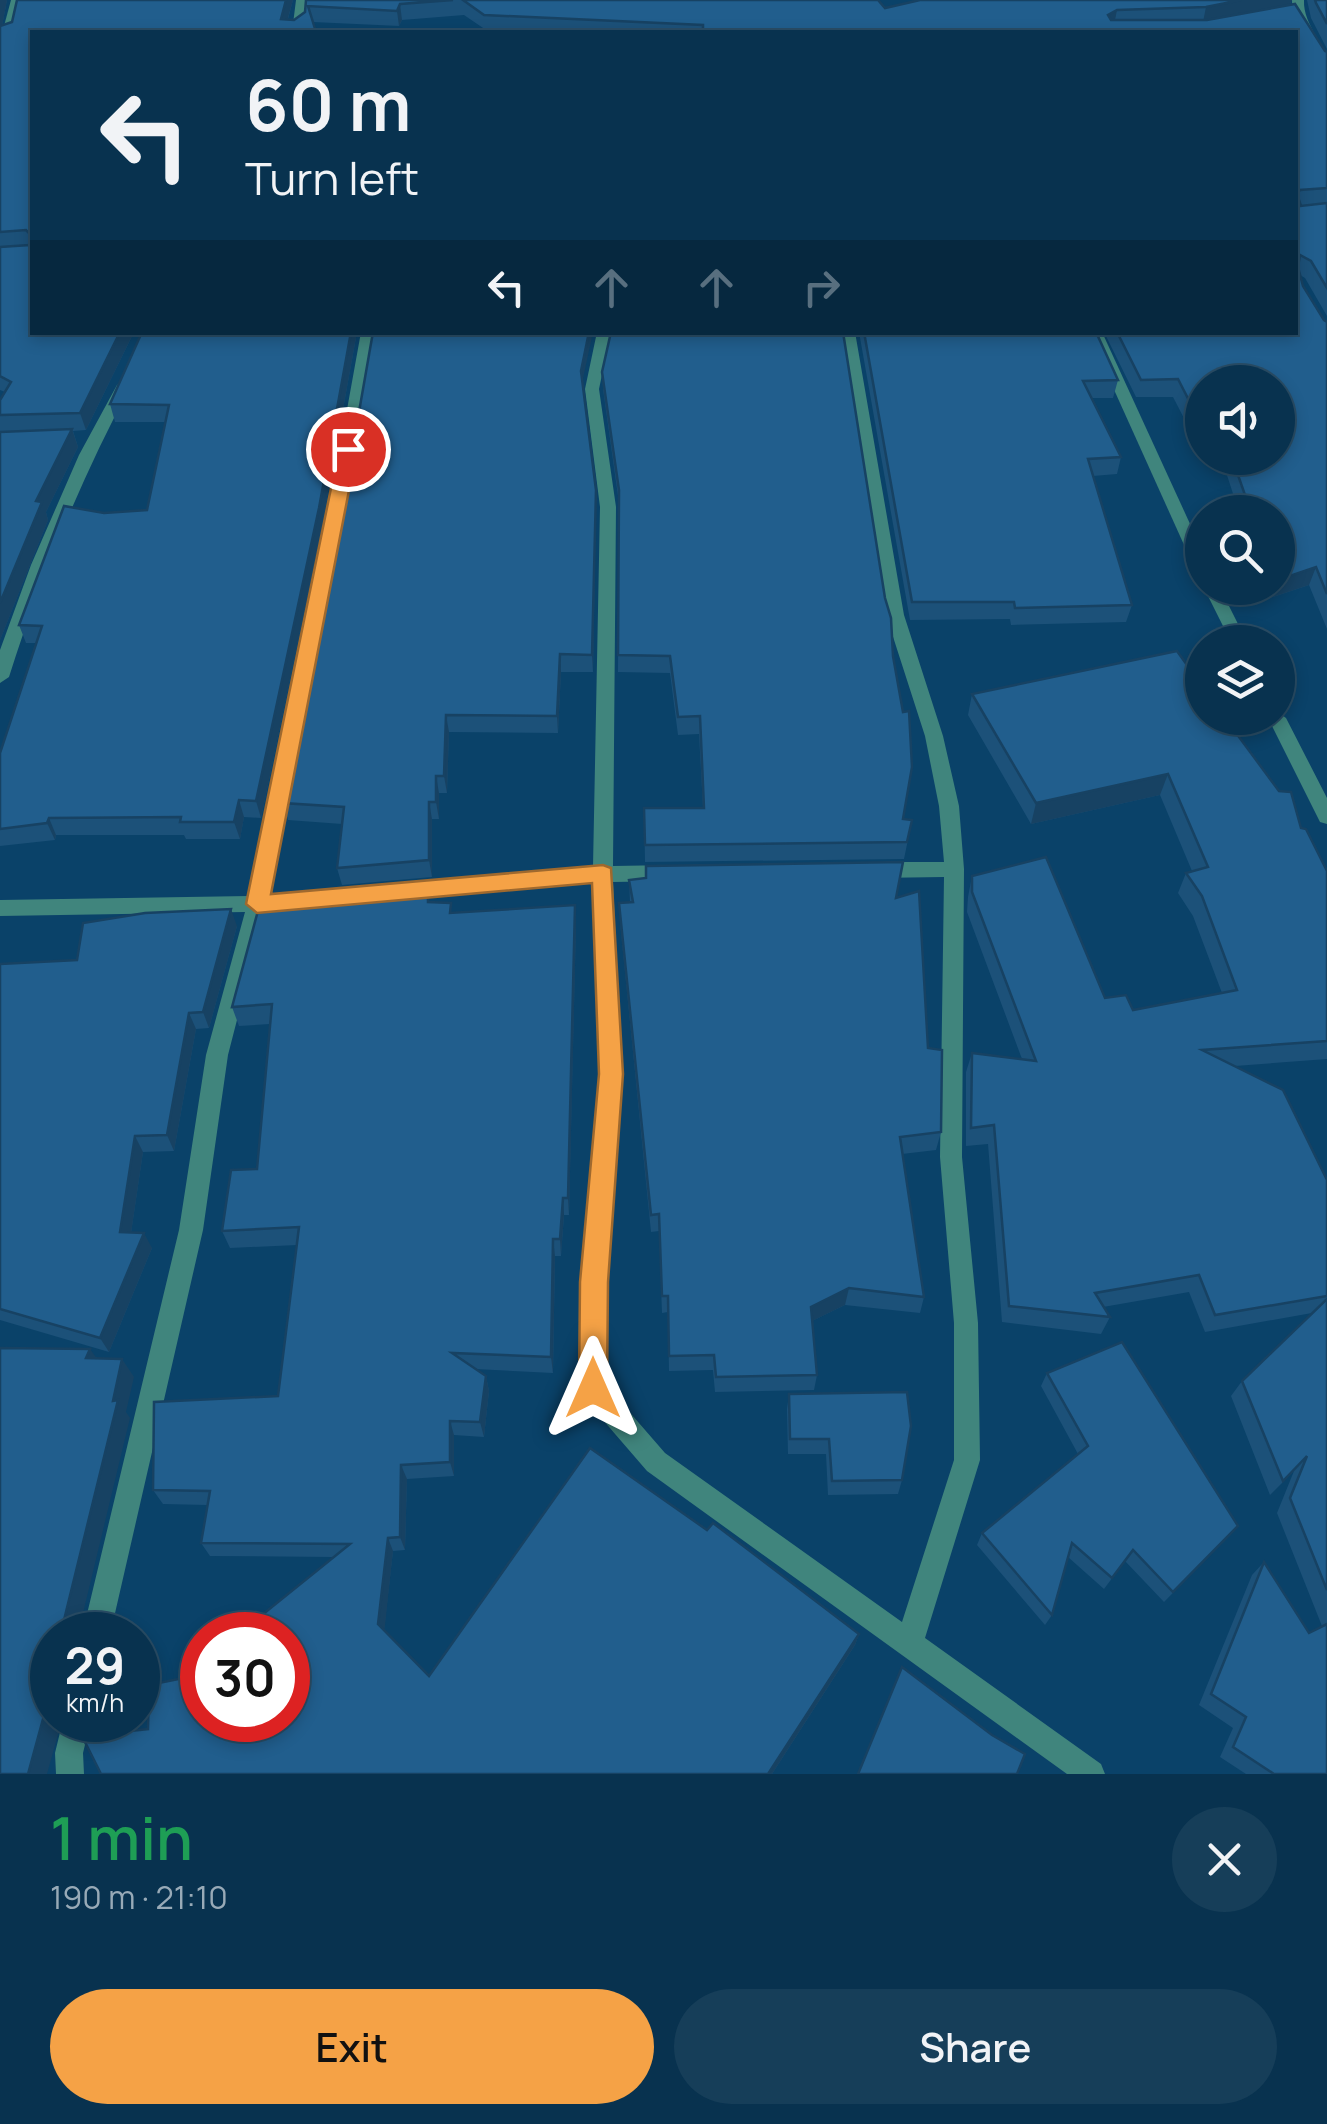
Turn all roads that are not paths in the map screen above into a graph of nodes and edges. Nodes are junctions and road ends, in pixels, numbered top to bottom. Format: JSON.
{"nodes":[{"id":1,"x":17,"y":0,"type":"edge"},
{"id":2,"x":302,"y":0,"type":"edge"},
{"id":3,"x":1298,"y":6,"type":"edge"},
{"id":4,"x":1278,"y":15,"type":"edge"},
{"id":5,"x":293,"y":30,"type":"edge"},
{"id":6,"x":0,"y":38,"type":"edge"},
{"id":7,"x":1327,"y":63,"type":"edge"},
{"id":8,"x":367,"y":335,"type":"edge"},
{"id":9,"x":603,"y":335,"type":"edge"},
{"id":10,"x":848,"y":335,"type":"edge"},
{"id":11,"x":1096,"y":335,"type":"edge"},
{"id":12,"x":134,"y":368,"type":"edge"},
{"id":13,"x":94,"y":438,"type":"junction"},
{"id":14,"x":75,"y":439,"type":"edge"},
{"id":15,"x":1185,"y":531,"type":"edge"},
{"id":16,"x":0,"y":678,"type":"edge"},
{"id":17,"x":1286,"y":735,"type":"edge"},
{"id":18,"x":1327,"y":817,"type":"edge"},
{"id":19,"x":954,"y":869,"type":"junction"},
{"id":20,"x":856,"y":870,"type":"edge"},
{"id":21,"x":701,"y":872,"type":"edge"},
{"id":22,"x":603,"y":874,"type":"junction"},
{"id":23,"x":257,"y":904,"type":"junction"},
{"id":24,"x":0,"y":908,"type":"edge"},
{"id":25,"x":101,"y":1612,"type":"edge"},
{"id":26,"x":910,"y":1642,"type":"junction"},
{"id":27,"x":71,"y":1742,"type":"edge"},
{"id":28,"x":70,"y":1774,"type":"edge"},
{"id":29,"x":1091,"y":1774,"type":"edge"}],
"edges":[{"from":1,"to":6,"type":"street"},
{"from":2,"to":5,"type":"street"},
{"from":3,"to":4,"type":"street"},
{"from":3,"to":7,"type":"street"},
{"from":8,"to":23,"type":"street"},
{"from":9,"to":22,"type":"street"},
{"from":10,"to":19,"type":"street"},
{"from":11,"to":15,"type":"street"},
{"from":12,"to":13,"type":"street"},
{"from":13,"to":14,"type":"street"},
{"from":13,"to":16,"type":"street"},
{"from":17,"to":18,"type":"street"},
{"from":19,"to":20,"type":"street"},
{"from":19,"to":26,"type":"street"},
{"from":21,"to":22,"type":"street"},
{"from":22,"to":23,"type":"street"},
{"from":22,"to":26,"type":"street"},
{"from":23,"to":24,"type":"street"},
{"from":23,"to":25,"type":"street"},
{"from":26,"to":29,"type":"street"},
{"from":27,"to":28,"type":"street"}]}
